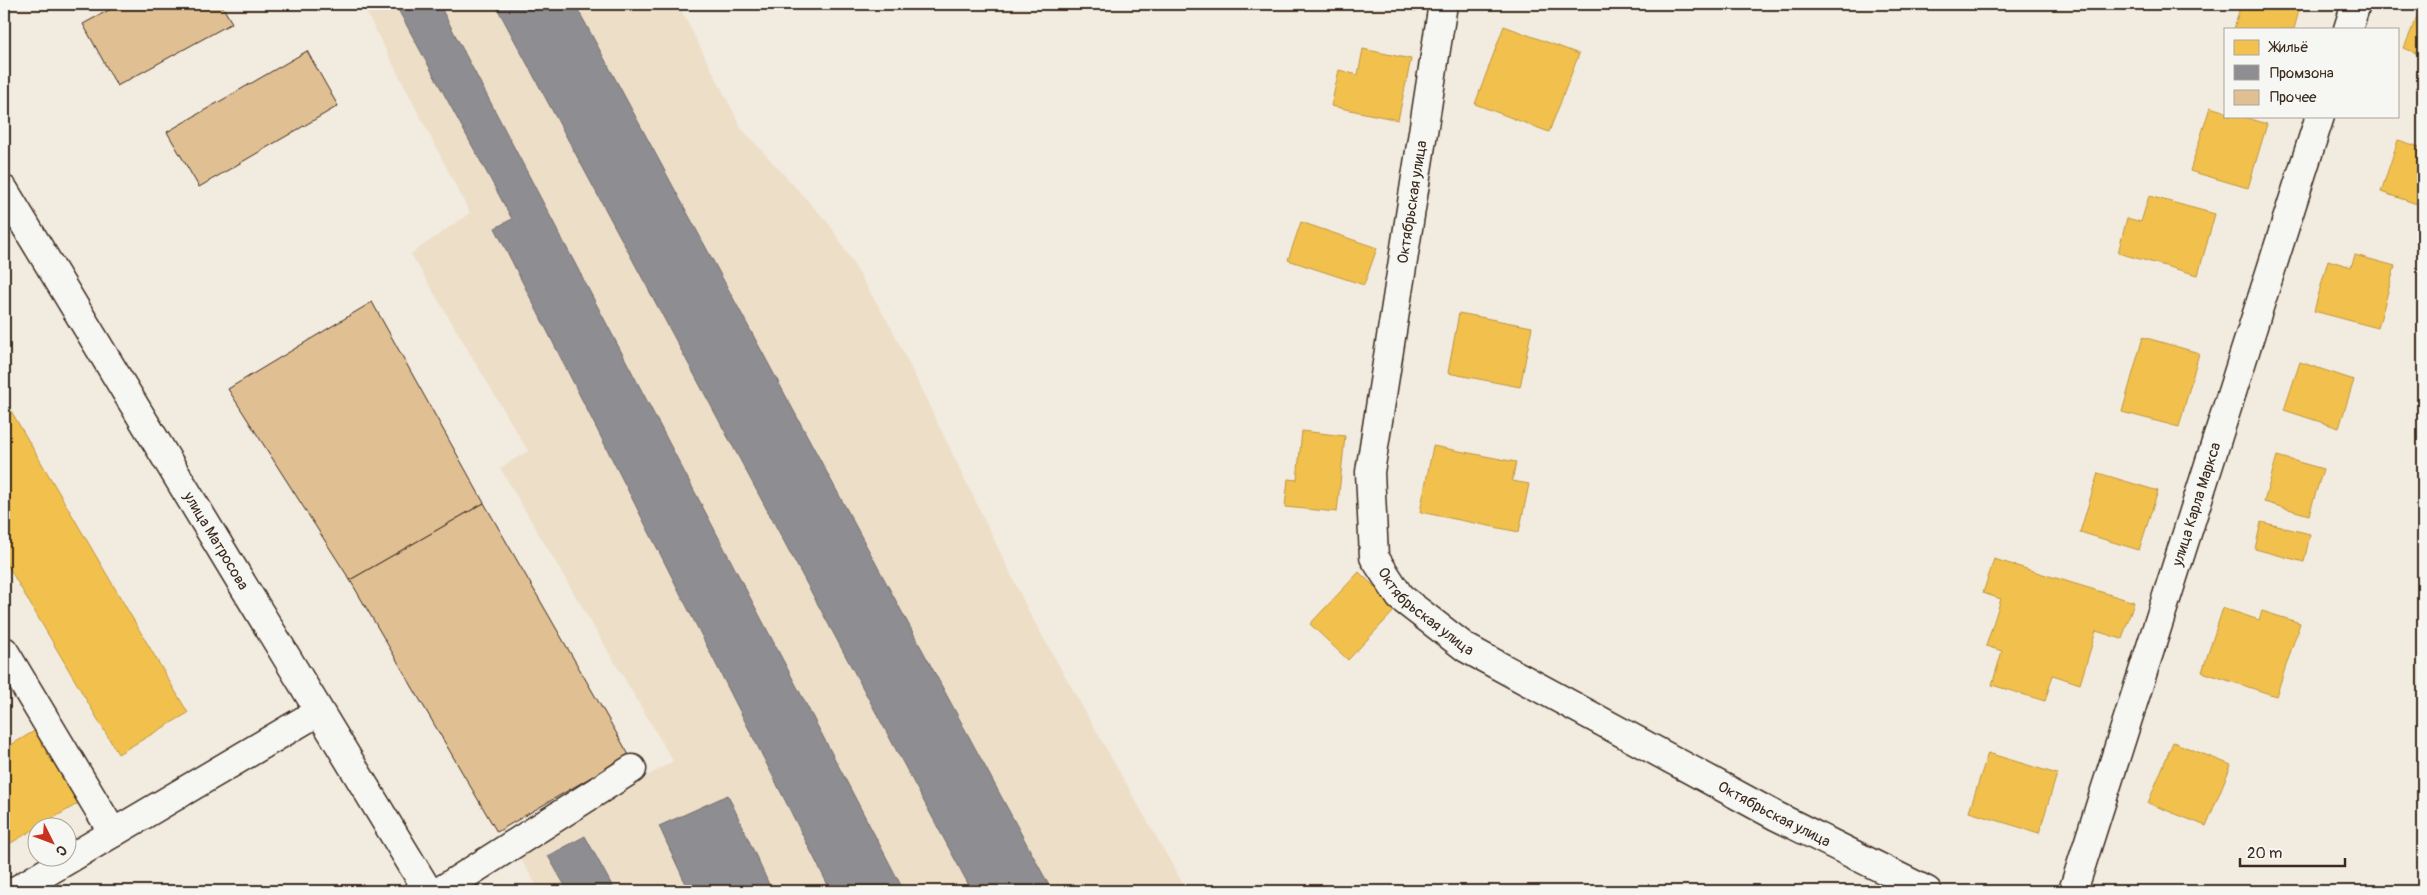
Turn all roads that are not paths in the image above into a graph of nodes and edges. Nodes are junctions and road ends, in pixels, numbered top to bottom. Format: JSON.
{"nodes":[{"id":1,"x":1443,"y":4,"type":"edge"},
{"id":2,"x":2356,"y":4,"type":"edge"},
{"id":3,"x":2348,"y":28,"type":"edge"},
{"id":4,"x":2319,"y":118,"type":"edge"},
{"id":5,"x":4,"y":190,"type":"edge"},
{"id":6,"x":4,"y":651,"type":"edge"},
{"id":7,"x":318,"y":712,"type":"junction"},
{"id":8,"x":632,"y":769,"type":"dead end"},
{"id":9,"x":113,"y":834,"type":"junction"},
{"id":10,"x":15,"y":891,"type":"edge"},
{"id":11,"x":428,"y":891,"type":"edge"},
{"id":12,"x":440,"y":891,"type":"edge"},
{"id":13,"x":1927,"y":891,"type":"edge"},
{"id":14,"x":2074,"y":891,"type":"edge"}],
"edges":[{"from":1,"to":13,"type":"street","name":"Октябрьская улица"},
{"from":2,"to":3,"type":"street"},
{"from":4,"to":14,"type":"street","name":"улица Карла Маркса"},
{"from":5,"to":7,"type":"street","name":"улица Матросова"},
{"from":6,"to":9,"type":"street"},
{"from":7,"to":9,"type":"street"},
{"from":7,"to":11,"type":"street","name":"улица Матросова"},
{"from":8,"to":12,"type":"street"},
{"from":9,"to":10,"type":"street"}]}
